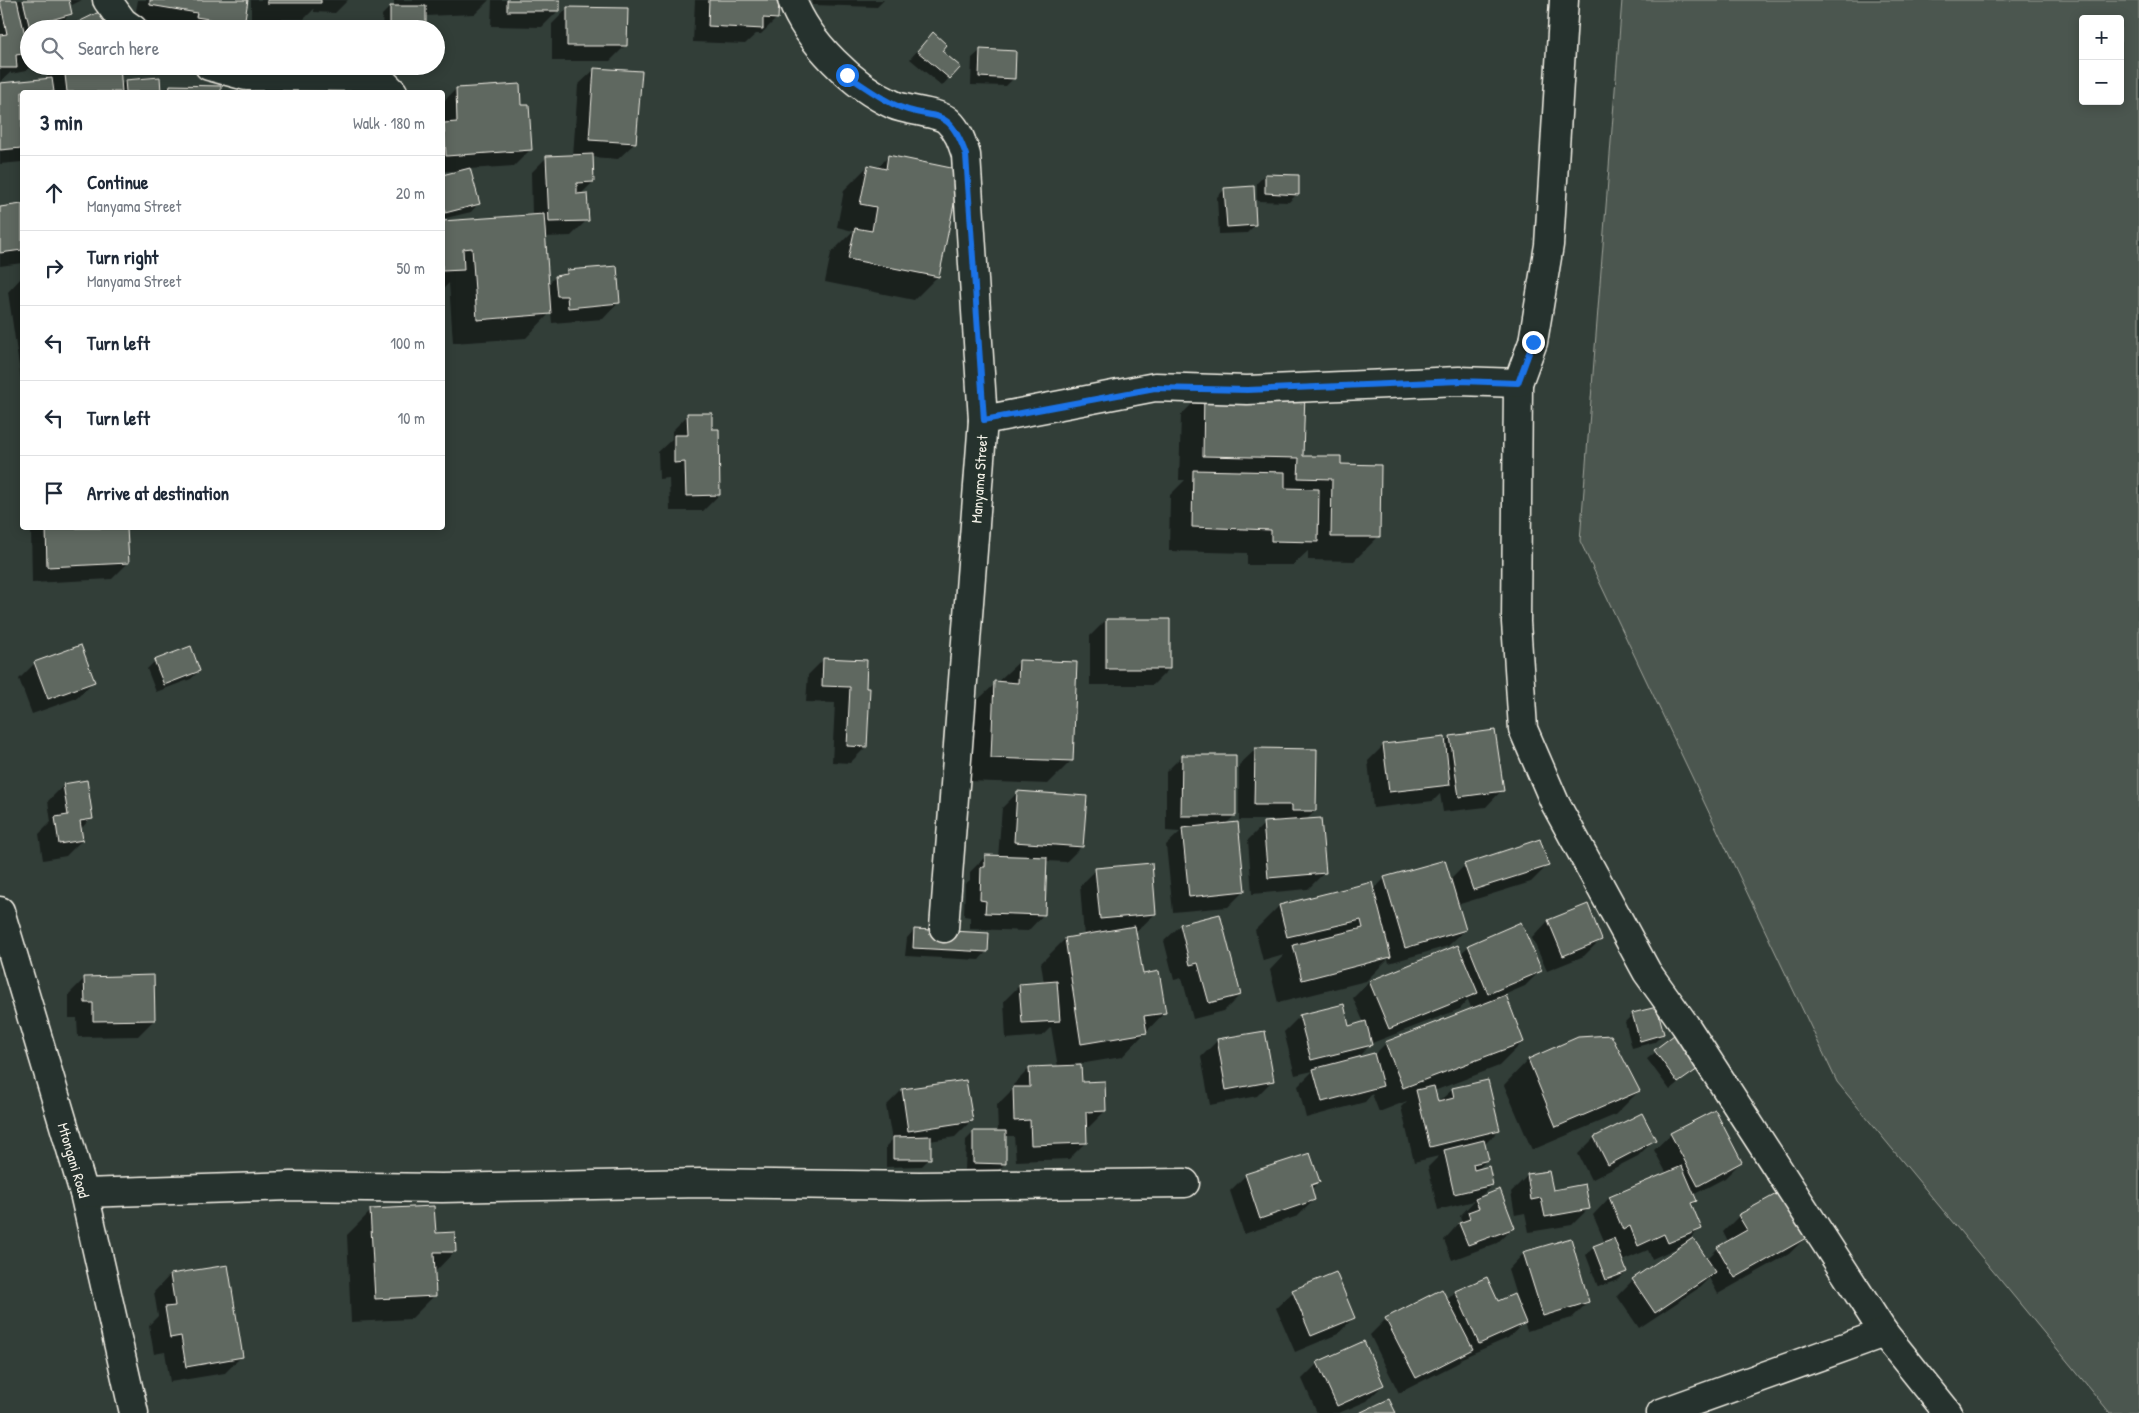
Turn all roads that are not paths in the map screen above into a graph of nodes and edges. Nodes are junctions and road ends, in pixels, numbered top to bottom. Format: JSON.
{"nodes":[{"id":1,"x":107,"y":0,"type":"edge"},
{"id":2,"x":792,"y":0,"type":"edge"},
{"id":3,"x":1564,"y":0,"type":"edge"},
{"id":4,"x":122,"y":20,"type":"edge"},
{"id":5,"x":242,"y":75,"type":"edge"},
{"id":6,"x":350,"y":75,"type":"edge"},
{"id":7,"x":350,"y":75,"type":"edge"},
{"id":8,"x":392,"y":90,"type":"edge"},
{"id":9,"x":1518,"y":383,"type":"junction"},
{"id":10,"x":984,"y":420,"type":"junction"},
{"id":11,"x":0,"y":911,"type":"edge"},
{"id":12,"x":944,"y":928,"type":"dead end"},
{"id":13,"x":1185,"y":1183,"type":"dead end"},
{"id":14,"x":84,"y":1192,"type":"junction"},
{"id":15,"x":1884,"y":1333,"type":"junction"},
{"id":16,"x":134,"y":1413,"type":"edge"},
{"id":17,"x":1661,"y":1413,"type":"edge"},
{"id":18,"x":1948,"y":1413,"type":"edge"}],
"edges":[{"from":1,"to":4,"type":"street"},
{"from":2,"to":10,"type":"street","name":"Manyama Street"},
{"from":3,"to":9,"type":"street"},
{"from":5,"to":7,"type":"street"},
{"from":6,"to":8,"type":"street"},
{"from":9,"to":10,"type":"street"},
{"from":9,"to":15,"type":"street"},
{"from":10,"to":12,"type":"street","name":"Manyama Street"},
{"from":11,"to":14,"type":"street","name":"Mtongani Road"},
{"from":13,"to":14,"type":"street"},
{"from":14,"to":16,"type":"street","name":"Mtongani Road"},
{"from":15,"to":17,"type":"street"},
{"from":15,"to":18,"type":"street"}]}
